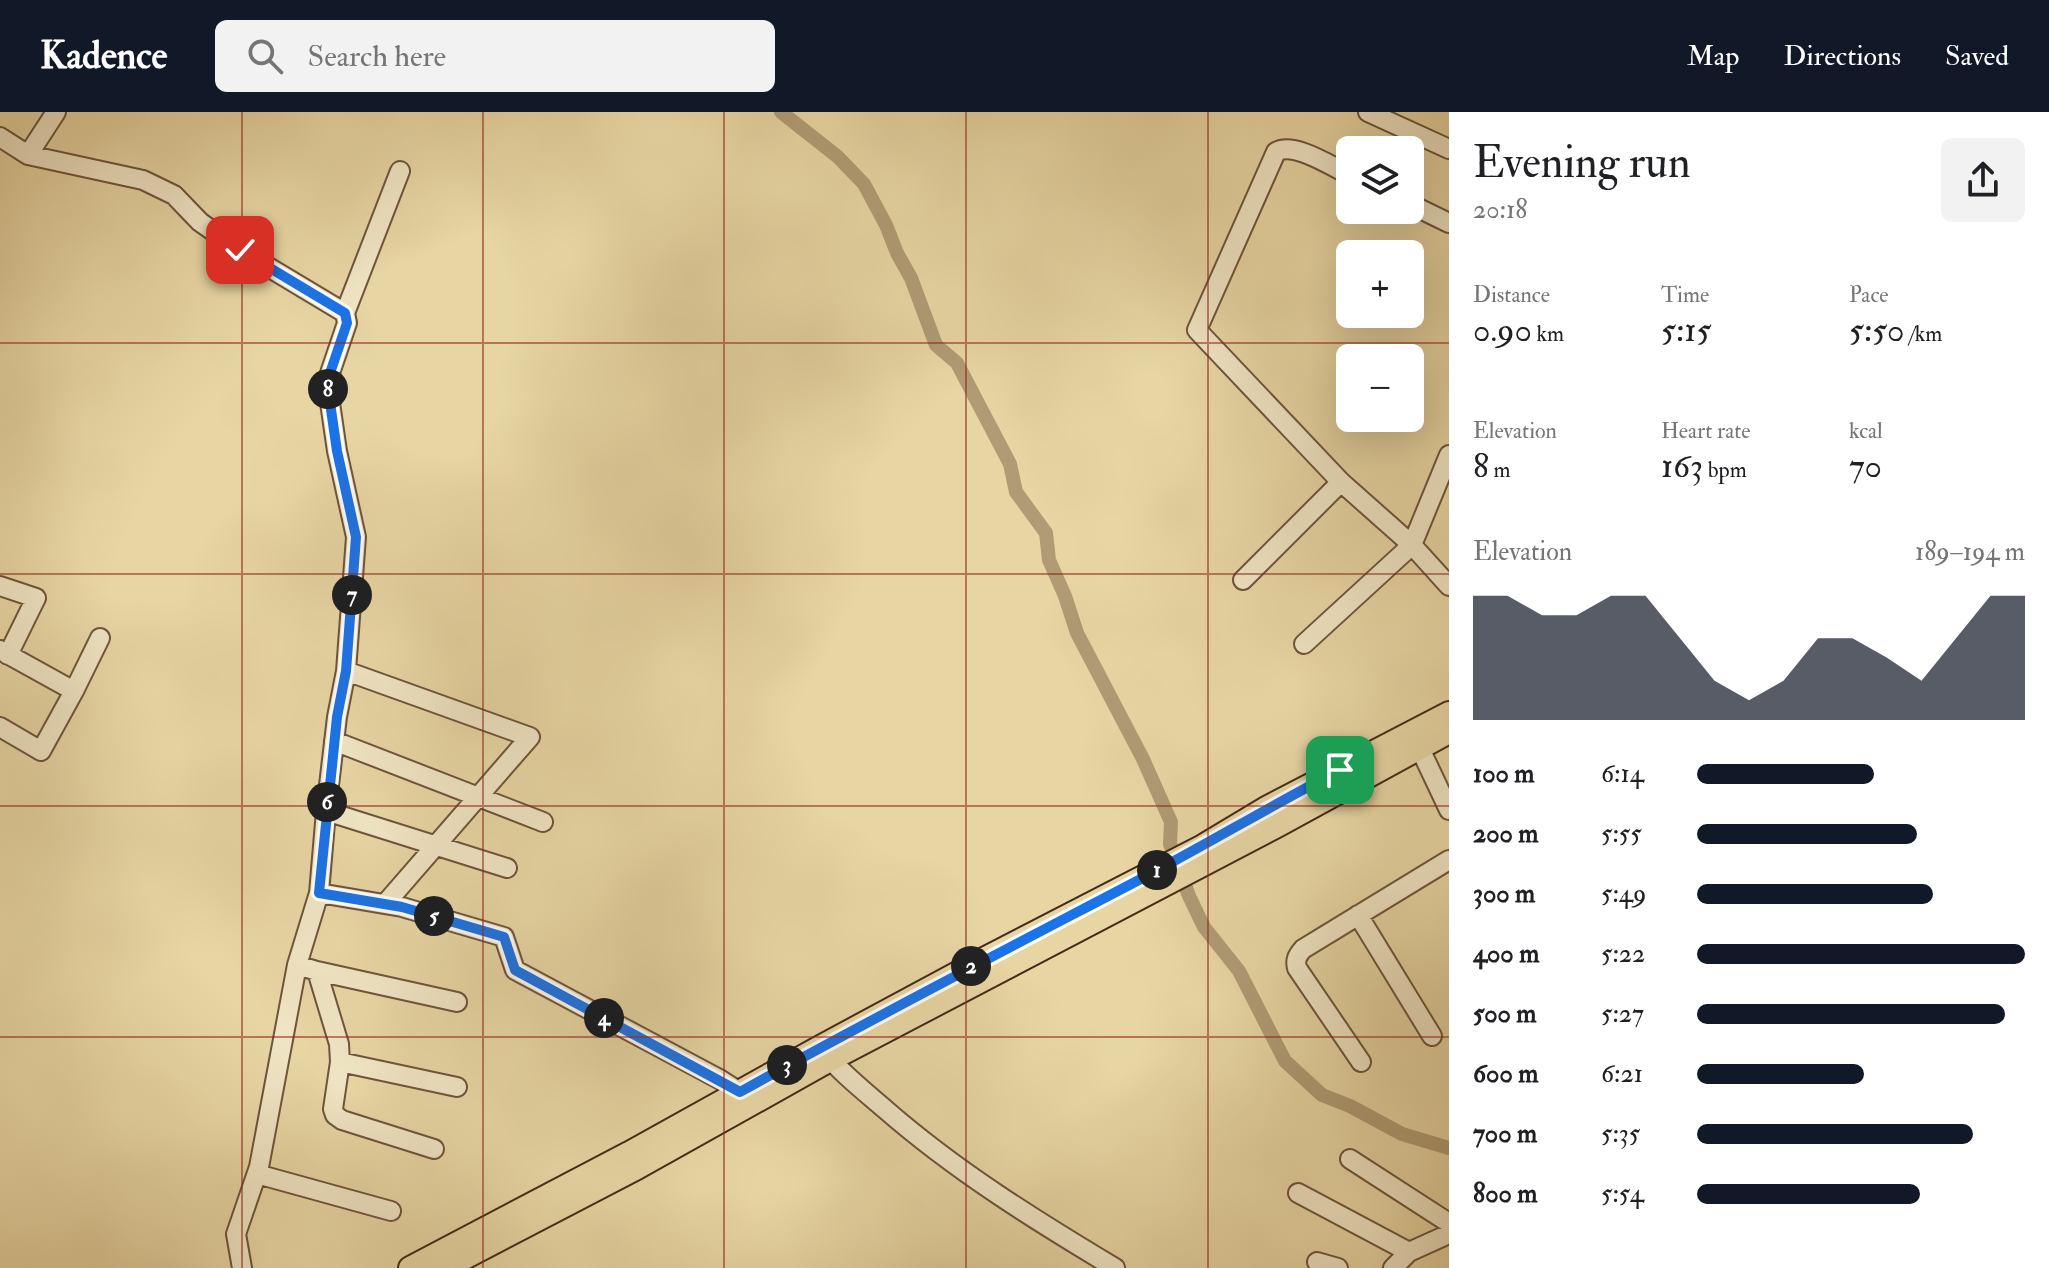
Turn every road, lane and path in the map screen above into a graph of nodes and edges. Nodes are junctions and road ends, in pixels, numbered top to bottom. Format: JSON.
{"nodes":[{"id":1,"x":56,"y":112,"type":"edge"},
{"id":2,"x":1368,"y":112,"type":"edge"},
{"id":3,"x":0,"y":137,"type":"edge"},
{"id":4,"x":1449,"y":149,"type":"edge"},
{"id":5,"x":28,"y":155,"type":"junction"},
{"id":6,"x":1336,"y":168,"type":"edge"},
{"id":7,"x":400,"y":171,"type":"dead end"},
{"id":8,"x":1424,"y":211,"type":"edge"},
{"id":9,"x":1449,"y":223,"type":"edge"},
{"id":10,"x":345,"y":313,"type":"junction"},
{"id":11,"x":1449,"y":455,"type":"edge"},
{"id":12,"x":1341,"y":482,"type":"junction"},
{"id":13,"x":1412,"y":545,"type":"junction"},
{"id":14,"x":1243,"y":580,"type":"dead end"},
{"id":15,"x":0,"y":586,"type":"edge"},
{"id":16,"x":1449,"y":586,"type":"edge"},
{"id":17,"x":100,"y":638,"type":"dead end"},
{"id":18,"x":1304,"y":644,"type":"dead end"},
{"id":19,"x":4,"y":652,"type":"edge"},
{"id":20,"x":346,"y":671,"type":"junction"},
{"id":21,"x":74,"y":691,"type":"junction"},
{"id":22,"x":1449,"y":713,"type":"edge"},
{"id":23,"x":0,"y":727,"type":"edge"},
{"id":24,"x":1449,"y":732,"type":"edge"},
{"id":25,"x":1417,"y":740,"type":"junction"},
{"id":26,"x":334,"y":741,"type":"junction"},
{"id":27,"x":477,"y":797,"type":"junction"},
{"id":28,"x":1449,"y":810,"type":"edge"},
{"id":29,"x":326,"y":811,"type":"junction"},
{"id":30,"x":543,"y":822,"type":"dead end"},
{"id":31,"x":436,"y":845,"type":"junction"},
{"id":32,"x":1449,"y":860,"type":"edge"},
{"id":33,"x":507,"y":868,"type":"dead end"},
{"id":34,"x":319,"y":893,"type":"junction"},
{"id":35,"x":385,"y":904,"type":"junction"},
{"id":36,"x":1358,"y":915,"type":"junction"},
{"id":37,"x":297,"y":965,"type":"junction"},
{"id":38,"x":317,"y":971,"type":"junction"},
{"id":39,"x":457,"y":1002,"type":"dead end"},
{"id":40,"x":1432,"y":1036,"type":"dead end"},
{"id":41,"x":825,"y":1054,"type":"junction"},
{"id":42,"x":340,"y":1062,"type":"junction"},
{"id":43,"x":1361,"y":1062,"type":"dead end"},
{"id":44,"x":457,"y":1087,"type":"dead end"},
{"id":45,"x":745,"y":1099,"type":"junction"},
{"id":46,"x":434,"y":1149,"type":"dead end"},
{"id":47,"x":1350,"y":1159,"type":"dead end"},
{"id":48,"x":257,"y":1174,"type":"junction"},
{"id":49,"x":1298,"y":1193,"type":"dead end"},
{"id":50,"x":391,"y":1211,"type":"dead end"},
{"id":51,"x":1449,"y":1223,"type":"edge"},
{"id":52,"x":1449,"y":1234,"type":"edge"},
{"id":53,"x":1317,"y":1262,"type":"dead end"},
{"id":54,"x":1404,"y":1262,"type":"edge"},
{"id":55,"x":242,"y":1268,"type":"edge"},
{"id":56,"x":410,"y":1268,"type":"edge"},
{"id":57,"x":445,"y":1268,"type":"edge"},
{"id":58,"x":1115,"y":1268,"type":"edge"},
{"id":59,"x":1338,"y":1268,"type":"edge"}],
"edges":[{"from":1,"to":5,"type":"street"},
{"from":2,"to":4,"type":"street"},
{"from":3,"to":5,"type":"street"},
{"from":5,"to":10,"type":"street"},
{"from":6,"to":12,"type":"street"},
{"from":7,"to":10,"type":"street"},
{"from":8,"to":9,"type":"street"},
{"from":10,"to":20,"type":"street"},
{"from":11,"to":13,"type":"street"},
{"from":12,"to":13,"type":"street"},
{"from":12,"to":14,"type":"street"},
{"from":13,"to":16,"type":"street"},
{"from":13,"to":18,"type":"street"},
{"from":15,"to":19,"type":"street"},
{"from":17,"to":21,"type":"street"},
{"from":19,"to":21,"type":"street"},
{"from":20,"to":26,"type":"street"},
{"from":20,"to":27,"type":"street"},
{"from":21,"to":23,"type":"street"},
{"from":22,"to":25,"type":"main road"},
{"from":24,"to":25,"type":"main road"},
{"from":25,"to":28,"type":"street"},
{"from":25,"to":41,"type":"main road"},
{"from":26,"to":27,"type":"street"},
{"from":26,"to":29,"type":"street"},
{"from":27,"to":30,"type":"street"},
{"from":27,"to":31,"type":"street"},
{"from":29,"to":31,"type":"street"},
{"from":29,"to":34,"type":"street"},
{"from":31,"to":33,"type":"street"},
{"from":31,"to":35,"type":"street"},
{"from":32,"to":36,"type":"street"},
{"from":34,"to":35,"type":"street"},
{"from":34,"to":37,"type":"street"},
{"from":35,"to":45,"type":"street"},
{"from":36,"to":40,"type":"street"},
{"from":36,"to":43,"type":"street"},
{"from":37,"to":38,"type":"street"},
{"from":37,"to":48,"type":"street"},
{"from":38,"to":39,"type":"street"},
{"from":38,"to":42,"type":"street"},
{"from":41,"to":45,"type":"main road"},
{"from":41,"to":58,"type":"street"},
{"from":42,"to":44,"type":"street"},
{"from":42,"to":46,"type":"street"},
{"from":45,"to":56,"type":"main road"},
{"from":45,"to":57,"type":"main road"},
{"from":47,"to":51,"type":"street"},
{"from":48,"to":50,"type":"street"},
{"from":48,"to":55,"type":"street"},
{"from":49,"to":54,"type":"street"},
{"from":52,"to":54,"type":"street"},
{"from":53,"to":59,"type":"street"}]}
